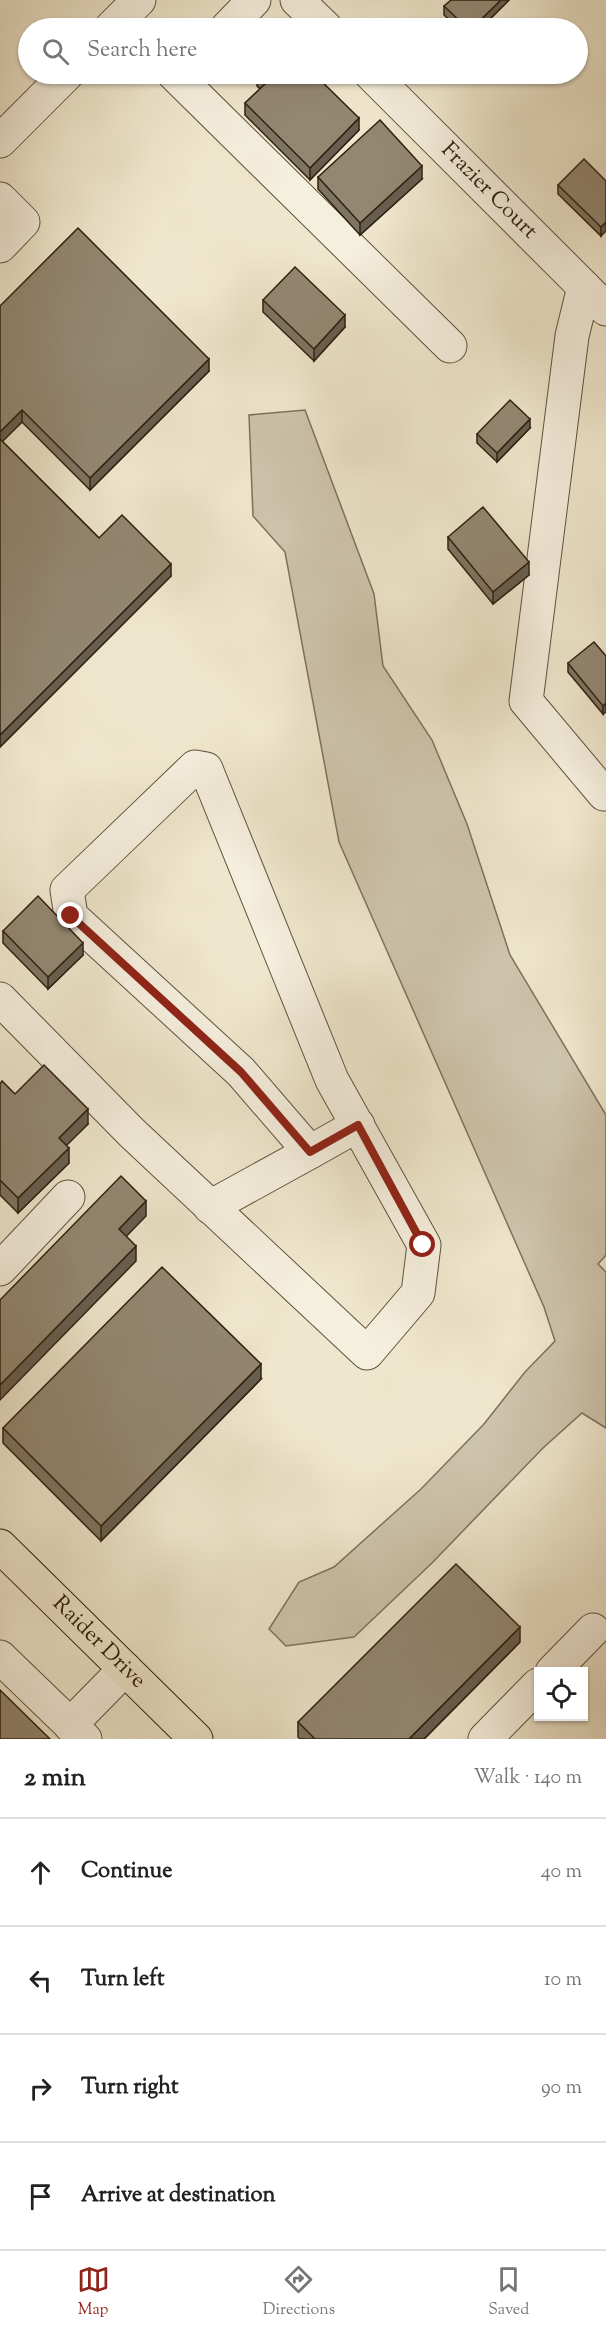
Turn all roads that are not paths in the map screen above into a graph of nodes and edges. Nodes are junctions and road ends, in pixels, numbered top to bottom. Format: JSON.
{"nodes":[{"id":1,"x":254,"y":0,"type":"edge"},
{"id":2,"x":297,"y":0,"type":"edge"},
{"id":3,"x":237,"y":18,"type":"edge"},
{"id":4,"x":316,"y":18,"type":"edge"},
{"id":5,"x":57,"y":84,"type":"edge"},
{"id":6,"x":188,"y":84,"type":"edge"},
{"id":7,"x":381,"y":84,"type":"edge"},
{"id":8,"x":0,"y":141,"type":"edge"},
{"id":9,"x":0,"y":199,"type":"edge"},
{"id":10,"x":0,"y":246,"type":"edge"},
{"id":11,"x":595,"y":298,"type":"edge"},
{"id":12,"x":450,"y":346,"type":"dead end"},
{"id":13,"x":606,"y":792,"type":"edge"},
{"id":14,"x":0,"y":999,"type":"edge"},
{"id":15,"x":358,"y":1125,"type":"junction"},
{"id":16,"x":310,"y":1152,"type":"junction"},
{"id":17,"x":68,"y":1197,"type":"dead end"},
{"id":18,"x":210,"y":1207,"type":"junction"},
{"id":19,"x":0,"y":1269,"type":"edge"},
{"id":20,"x":0,"y":1546,"type":"edge"},
{"id":21,"x":592,"y":1630,"type":"dead end"},
{"id":22,"x":0,"y":1657,"type":"edge"},
{"id":23,"x":556,"y":1667,"type":"edge"},
{"id":24,"x":125,"y":1669,"type":"junction"},
{"id":25,"x":534,"y":1689,"type":"edge"},
{"id":26,"x":78,"y":1732,"type":"edge"},
{"id":27,"x":196,"y":1739,"type":"edge"},
{"id":28,"x":485,"y":1739,"type":"edge"}],
"edges":[{"from":1,"to":3,"type":"street"},
{"from":2,"to":4,"type":"street"},
{"from":5,"to":8,"type":"street"},
{"from":6,"to":12,"type":"street"},
{"from":7,"to":11,"type":"street","name":"Frazier Court"},
{"from":9,"to":10,"type":"street"},
{"from":11,"to":13,"type":"street"},
{"from":14,"to":18,"type":"street"},
{"from":15,"to":16,"type":"street"},
{"from":15,"to":16,"type":"street"},
{"from":15,"to":18,"type":"street"},
{"from":16,"to":18,"type":"street"},
{"from":17,"to":19,"type":"street"},
{"from":20,"to":24,"type":"main road","name":"Raider Drive"},
{"from":21,"to":23,"type":"street"},
{"from":22,"to":26,"type":"street"},
{"from":24,"to":26,"type":"street"},
{"from":24,"to":27,"type":"main road","name":"Raider Drive"},
{"from":25,"to":28,"type":"street"}]}
